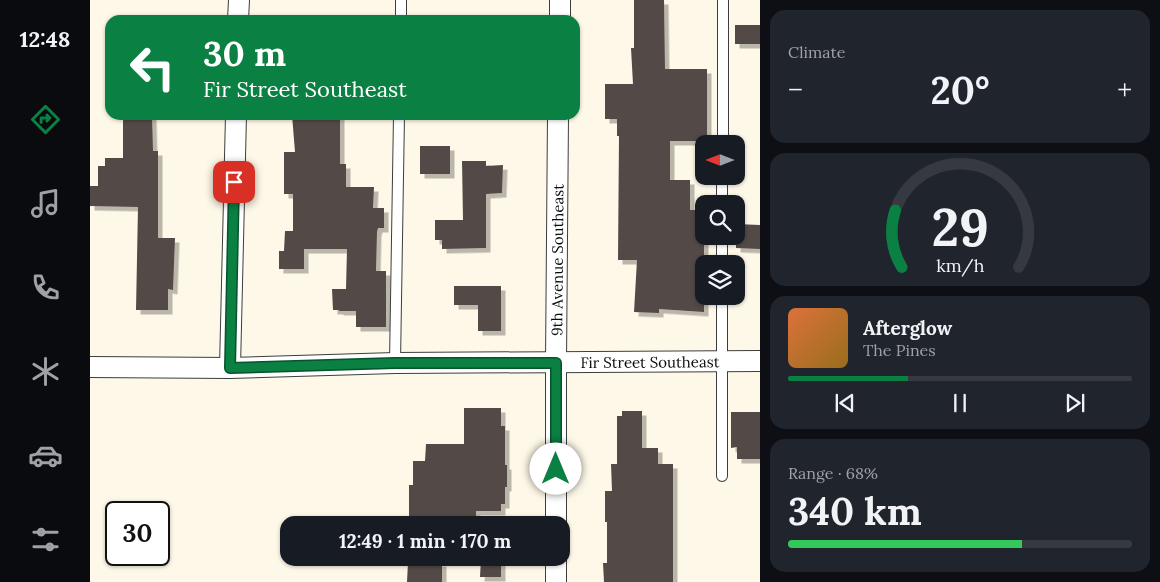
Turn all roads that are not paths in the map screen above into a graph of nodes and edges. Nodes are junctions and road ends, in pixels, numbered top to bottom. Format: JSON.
{"nodes":[{"id":1,"x":239,"y":0,"type":"edge"},
{"id":2,"x":401,"y":0,"type":"edge"},
{"id":3,"x":560,"y":0,"type":"edge"},
{"id":4,"x":724,"y":0,"type":"edge"},
{"id":5,"x":238,"y":15,"type":"edge"},
{"id":6,"x":401,"y":15,"type":"edge"},
{"id":7,"x":560,"y":15,"type":"edge"},
{"id":8,"x":236,"y":120,"type":"edge"},
{"id":9,"x":399,"y":120,"type":"edge"},
{"id":10,"x":558,"y":120,"type":"edge"},
{"id":11,"x":723,"y":135,"type":"edge"},
{"id":12,"x":722,"y":305,"type":"edge"},
{"id":13,"x":760,"y":361,"type":"edge"},
{"id":14,"x":721,"y":362,"type":"junction"},
{"id":15,"x":395,"y":363,"type":"junction"},
{"id":16,"x":556,"y":363,"type":"junction"},
{"id":17,"x":90,"y":367,"type":"edge"},
{"id":18,"x":230,"y":368,"type":"junction"},
{"id":19,"x":722,"y":476,"type":"dead end"},
{"id":20,"x":556,"y":516,"type":"edge"},
{"id":21,"x":556,"y":566,"type":"edge"},
{"id":22,"x":556,"y":582,"type":"edge"}],
"edges":[{"from":1,"to":5,"type":"street"},
{"from":2,"to":6,"type":"lane"},
{"from":3,"to":7,"type":"street"},
{"from":4,"to":11,"type":"lane"},
{"from":8,"to":18,"type":"street"},
{"from":9,"to":15,"type":"lane"},
{"from":10,"to":16,"type":"street","name":"9th Avenue Southeast"},
{"from":12,"to":14,"type":"lane"},
{"from":13,"to":14,"type":"street","name":"Fir Street Southeast"},
{"from":14,"to":16,"type":"street","name":"Fir Street Southeast"},
{"from":14,"to":19,"type":"lane"},
{"from":15,"to":16,"type":"street","name":"Fir Street Southeast"},
{"from":15,"to":18,"type":"street","name":"Fir Street Southeast"},
{"from":16,"to":20,"type":"street","name":"9th Avenue Southeast"},
{"from":17,"to":18,"type":"street","name":"Fir Street Southeast"},
{"from":21,"to":22,"type":"street"}]}
